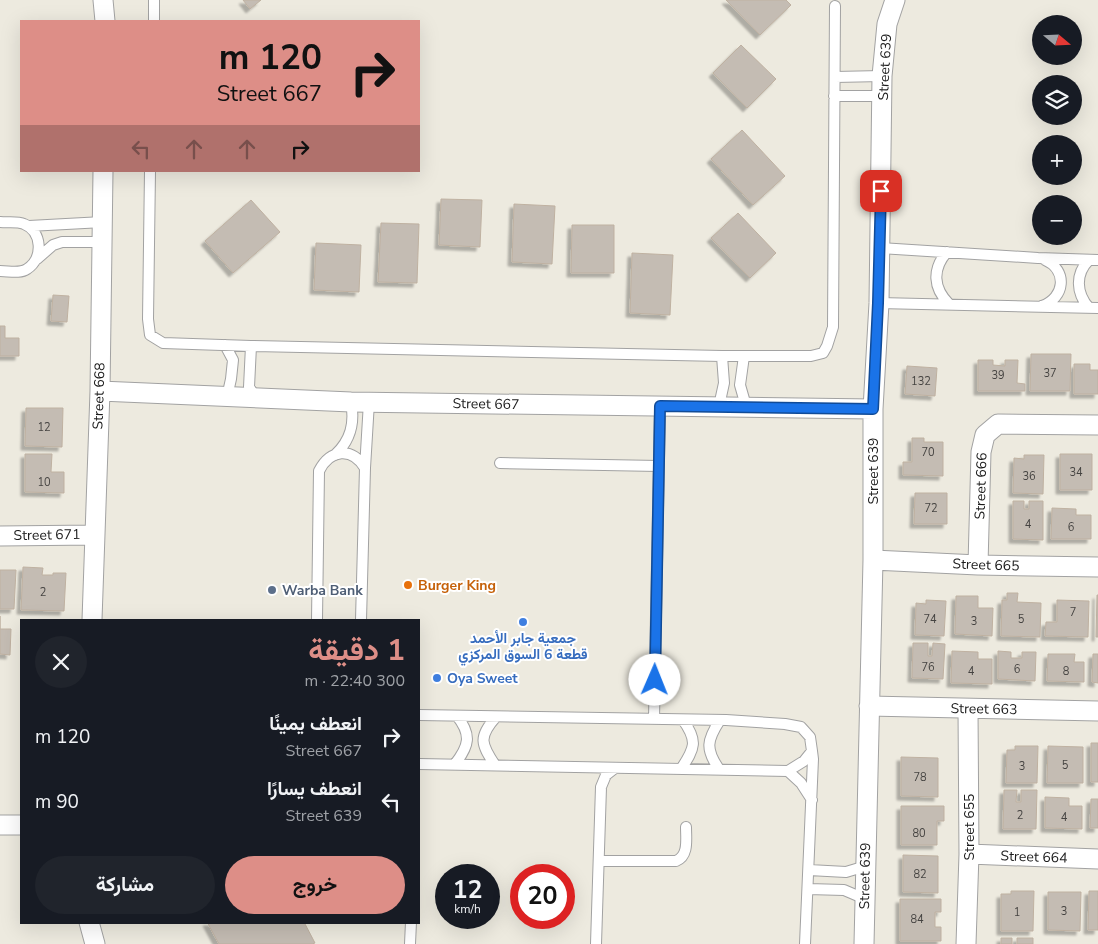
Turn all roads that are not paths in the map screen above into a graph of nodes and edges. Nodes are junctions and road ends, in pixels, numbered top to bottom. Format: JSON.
{"nodes":[{"id":1,"x":103,"y":0,"type":"edge"},
{"id":2,"x":154,"y":0,"type":"edge"},
{"id":3,"x":895,"y":0,"type":"edge"},
{"id":4,"x":835,"y":6,"type":"dead end"},
{"id":5,"x":105,"y":20,"type":"edge"},
{"id":6,"x":154,"y":20,"type":"edge"},
{"id":7,"x":882,"y":76,"type":"junction"},
{"id":8,"x":835,"y":77,"type":"junction"},
{"id":9,"x":834,"y":96,"type":"junction"},
{"id":10,"x":882,"y":96,"type":"junction"},
{"id":11,"x":103,"y":172,"type":"edge"},
{"id":12,"x":150,"y":172,"type":"edge"},
{"id":13,"x":0,"y":222,"type":"edge"},
{"id":14,"x":103,"y":222,"type":"junction"},
{"id":15,"x":28,"y":226,"type":"junction"},
{"id":16,"x":102,"y":242,"type":"junction"},
{"id":17,"x":880,"y":248,"type":"junction"},
{"id":18,"x":947,"y":252,"type":"junction"},
{"id":19,"x":1038,"y":258,"type":"junction"},
{"id":20,"x":36,"y":260,"type":"junction"},
{"id":21,"x":1094,"y":260,"type":"edge"},
{"id":22,"x":0,"y":271,"type":"edge"},
{"id":23,"x":878,"y":303,"type":"junction"},
{"id":24,"x":948,"y":304,"type":"junction"},
{"id":25,"x":1041,"y":306,"type":"junction"},
{"id":26,"x":1094,"y":308,"type":"edge"},
{"id":27,"x":225,"y":345,"type":"junction"},
{"id":28,"x":251,"y":346,"type":"junction"},
{"id":29,"x":722,"y":356,"type":"junction"},
{"id":30,"x":744,"y":356,"type":"junction"},
{"id":31,"x":100,"y":391,"type":"junction"},
{"id":32,"x":227,"y":397,"type":"junction"},
{"id":33,"x":256,"y":398,"type":"junction"},
{"id":34,"x":360,"y":402,"type":"junction"},
{"id":35,"x":660,"y":406,"type":"junction"},
{"id":36,"x":719,"y":406,"type":"junction"},
{"id":37,"x":746,"y":406,"type":"junction"},
{"id":38,"x":873,"y":409,"type":"junction"},
{"id":39,"x":1098,"y":425,"type":"edge"},
{"id":40,"x":334,"y":455,"type":"junction"},
{"id":41,"x":500,"y":462,"type":"dead end"},
{"id":42,"x":659,"y":466,"type":"junction"},
{"id":43,"x":365,"y":468,"type":"junction"},
{"id":44,"x":94,"y":535,"type":"junction"},
{"id":45,"x":0,"y":536,"type":"edge"},
{"id":46,"x":873,"y":560,"type":"junction"},
{"id":47,"x":978,"y":565,"type":"junction"},
{"id":48,"x":1098,"y":567,"type":"edge"},
{"id":49,"x":92,"y":619,"type":"edge"},
{"id":50,"x":316,"y":619,"type":"edge"},
{"id":51,"x":361,"y":619,"type":"edge"},
{"id":52,"x":869,"y":706,"type":"junction"},
{"id":53,"x":968,"y":709,"type":"junction"},
{"id":54,"x":1098,"y":712,"type":"edge"},
{"id":55,"x":420,"y":715,"type":"edge"},
{"id":56,"x":457,"y":716,"type":"junction"},
{"id":57,"x":496,"y":716,"type":"junction"},
{"id":58,"x":654,"y":719,"type":"junction"},
{"id":59,"x":683,"y":720,"type":"junction"},
{"id":60,"x":720,"y":720,"type":"junction"},
{"id":61,"x":812,"y":752,"type":"junction"},
{"id":62,"x":420,"y":764,"type":"edge"},
{"id":63,"x":455,"y":764,"type":"junction"},
{"id":64,"x":495,"y":765,"type":"junction"},
{"id":65,"x":614,"y":768,"type":"junction"},
{"id":66,"x":681,"y":769,"type":"junction"},
{"id":67,"x":719,"y":770,"type":"junction"},
{"id":68,"x":788,"y":771,"type":"junction"},
{"id":69,"x":812,"y":800,"type":"junction"},
{"id":70,"x":0,"y":825,"type":"edge"},
{"id":71,"x":20,"y":825,"type":"edge"},
{"id":72,"x":686,"y":827,"type":"dead end"},
{"id":73,"x":970,"y":854,"type":"junction"},
{"id":74,"x":1098,"y":859,"type":"edge"},
{"id":75,"x":599,"y":861,"type":"junction"},
{"id":76,"x":866,"y":866,"type":"junction"},
{"id":77,"x":809,"y":870,"type":"junction"},
{"id":78,"x":808,"y":889,"type":"junction"},
{"id":79,"x":865,"y":899,"type":"junction"},
{"id":80,"x":84,"y":924,"type":"edge"},
{"id":81,"x":90,"y":924,"type":"edge"},
{"id":82,"x":411,"y":924,"type":"edge"},
{"id":83,"x":82,"y":944,"type":"edge"},
{"id":84,"x":95,"y":944,"type":"edge"},
{"id":85,"x":410,"y":944,"type":"edge"},
{"id":86,"x":596,"y":944,"type":"edge"},
{"id":87,"x":805,"y":944,"type":"edge"},
{"id":88,"x":864,"y":944,"type":"edge"},
{"id":89,"x":966,"y":944,"type":"edge"}],
"edges":[{"from":1,"to":5,"type":"street"},
{"from":2,"to":6,"type":"lane"},
{"from":3,"to":7,"type":"street","name":"Street 639"},
{"from":4,"to":8,"type":"lane"},
{"from":7,"to":8,"type":"lane"},
{"from":7,"to":10,"type":"street","name":"Street 639"},
{"from":8,"to":9,"type":"lane"},
{"from":9,"to":10,"type":"lane"},
{"from":9,"to":30,"type":"lane"},
{"from":10,"to":17,"type":"street","name":"Street 639"},
{"from":11,"to":14,"type":"street","name":"Street 668"},
{"from":12,"to":27,"type":"lane"},
{"from":13,"to":15,"type":"lane"},
{"from":14,"to":15,"type":"lane"},
{"from":14,"to":16,"type":"street","name":"Street 668"},
{"from":15,"to":20,"type":"lane"},
{"from":16,"to":20,"type":"lane"},
{"from":16,"to":31,"type":"street","name":"Street 668"},
{"from":17,"to":18,"type":"lane"},
{"from":17,"to":23,"type":"street","name":"Street 639"},
{"from":18,"to":19,"type":"lane"},
{"from":18,"to":24,"type":"lane"},
{"from":19,"to":21,"type":"lane"},
{"from":19,"to":25,"type":"lane"},
{"from":20,"to":22,"type":"lane"},
{"from":21,"to":26,"type":"lane"},
{"from":23,"to":24,"type":"lane"},
{"from":23,"to":38,"type":"street","name":"Street 639"},
{"from":24,"to":25,"type":"lane"},
{"from":25,"to":26,"type":"lane"},
{"from":27,"to":28,"type":"lane"},
{"from":27,"to":32,"type":"lane"},
{"from":28,"to":29,"type":"lane"},
{"from":28,"to":33,"type":"lane"},
{"from":29,"to":30,"type":"lane"},
{"from":29,"to":36,"type":"lane"},
{"from":30,"to":37,"type":"lane"},
{"from":31,"to":32,"type":"street","name":"Street 667"},
{"from":31,"to":44,"type":"street","name":"Street 668"},
{"from":32,"to":33,"type":"street","name":"Street 667"},
{"from":33,"to":34,"type":"street","name":"Street 667"},
{"from":34,"to":35,"type":"street","name":"Street 667"},
{"from":34,"to":40,"type":"lane"},
{"from":34,"to":43,"type":"lane"},
{"from":35,"to":36,"type":"street","name":"Street 667"},
{"from":35,"to":42,"type":"lane"},
{"from":36,"to":37,"type":"street","name":"Street 667"},
{"from":37,"to":38,"type":"street","name":"Street 667"},
{"from":38,"to":46,"type":"street","name":"Street 639"},
{"from":39,"to":47,"type":"street","name":"Street 666"},
{"from":40,"to":43,"type":"lane"},
{"from":40,"to":50,"type":"lane"},
{"from":41,"to":42,"type":"lane"},
{"from":42,"to":58,"type":"lane"},
{"from":43,"to":51,"type":"lane"},
{"from":44,"to":45,"type":"street","name":"Street 671"},
{"from":44,"to":49,"type":"street","name":"Street 668"},
{"from":46,"to":47,"type":"street","name":"Street 665"},
{"from":46,"to":52,"type":"street","name":"Street 639"},
{"from":47,"to":48,"type":"street","name":"Street 665"},
{"from":52,"to":53,"type":"street","name":"Street 663"},
{"from":52,"to":76,"type":"street","name":"Street 639"},
{"from":53,"to":54,"type":"street","name":"Street 663"},
{"from":53,"to":73,"type":"street","name":"Street 655"},
{"from":55,"to":56,"type":"lane"},
{"from":56,"to":57,"type":"lane"},
{"from":56,"to":63,"type":"lane"},
{"from":57,"to":58,"type":"lane"},
{"from":57,"to":64,"type":"lane"},
{"from":58,"to":59,"type":"lane"},
{"from":59,"to":60,"type":"lane"},
{"from":59,"to":66,"type":"lane"},
{"from":60,"to":61,"type":"lane"},
{"from":60,"to":67,"type":"lane"},
{"from":61,"to":68,"type":"lane"},
{"from":61,"to":69,"type":"lane"},
{"from":62,"to":63,"type":"lane"},
{"from":63,"to":64,"type":"lane"},
{"from":64,"to":65,"type":"lane"},
{"from":65,"to":66,"type":"lane"},
{"from":65,"to":75,"type":"lane"},
{"from":66,"to":67,"type":"lane"},
{"from":67,"to":68,"type":"lane"},
{"from":68,"to":69,"type":"lane"},
{"from":69,"to":77,"type":"lane"},
{"from":70,"to":71,"type":"street"},
{"from":72,"to":75,"type":"lane"},
{"from":73,"to":74,"type":"street","name":"Street 664"},
{"from":73,"to":89,"type":"street","name":"Street 655"},
{"from":75,"to":86,"type":"lane"},
{"from":76,"to":77,"type":"lane"},
{"from":76,"to":79,"type":"street","name":"Street 639"},
{"from":77,"to":78,"type":"lane"},
{"from":78,"to":79,"type":"lane"},
{"from":78,"to":87,"type":"lane"},
{"from":79,"to":88,"type":"street","name":"Street 639"},
{"from":80,"to":83,"type":"street"},
{"from":81,"to":84,"type":"street"},
{"from":82,"to":85,"type":"lane"}]}
